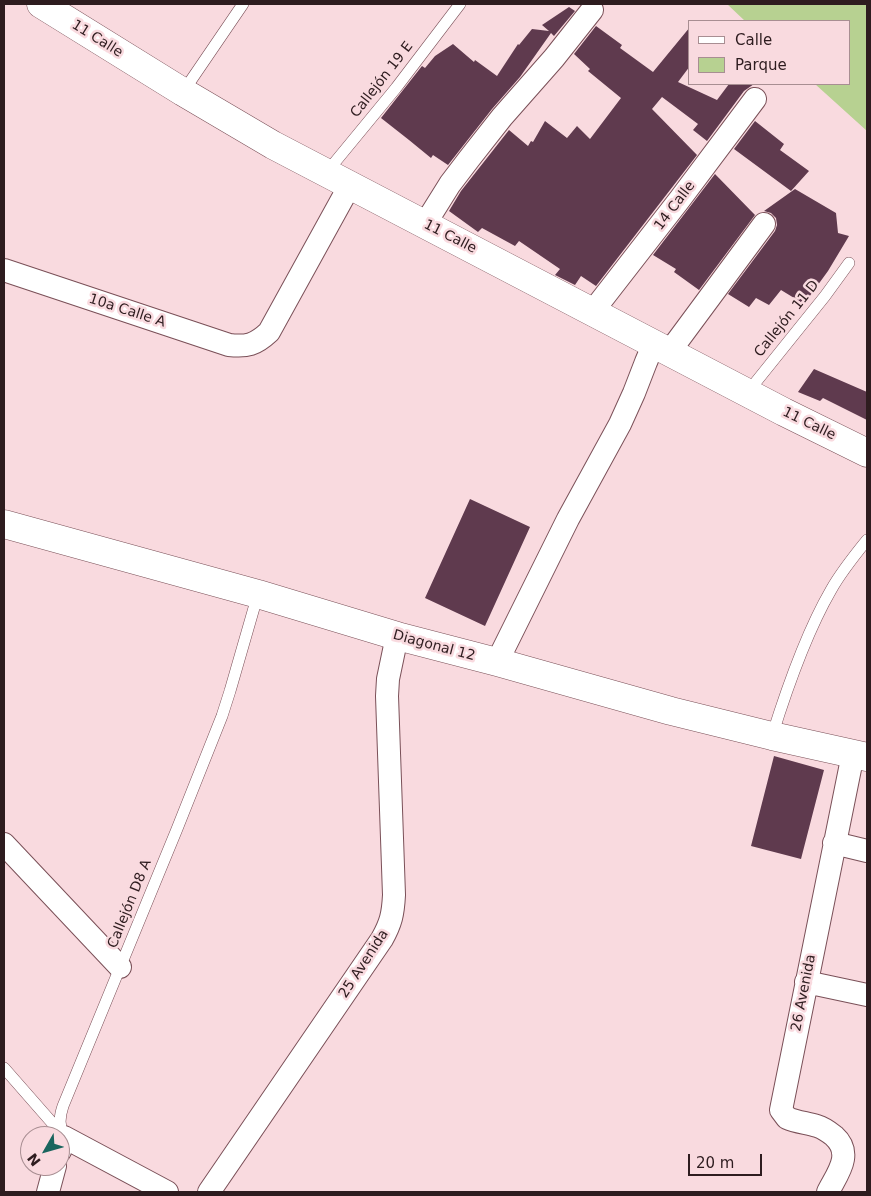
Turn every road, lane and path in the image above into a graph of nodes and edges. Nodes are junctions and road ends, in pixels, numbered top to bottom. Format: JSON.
{"nodes":[{"id":1,"x":41,"y":4,"type":"edge"},
{"id":2,"x":243,"y":4,"type":"edge"},
{"id":3,"x":460,"y":4,"type":"edge"},
{"id":4,"x":592,"y":10,"type":"dead end"},
{"id":5,"x":183,"y":92,"type":"junction"},
{"id":6,"x":755,"y":100,"type":"dead end"},
{"id":7,"x":326,"y":173,"type":"junction"},
{"id":8,"x":350,"y":185,"type":"junction"},
{"id":9,"x":425,"y":224,"type":"junction"},
{"id":10,"x":764,"y":224,"type":"dead end"},
{"id":11,"x":850,"y":263,"type":"dead end"},
{"id":12,"x":4,"y":270,"type":"edge"},
{"id":13,"x":593,"y":311,"type":"junction"},
{"id":14,"x":662,"y":347,"type":"junction"},
{"id":15,"x":748,"y":393,"type":"junction"},
{"id":16,"x":867,"y":453,"type":"edge"},
{"id":17,"x":4,"y":524,"type":"edge"},
{"id":18,"x":867,"y":540,"type":"edge"},
{"id":19,"x":258,"y":594,"type":"junction"},
{"id":20,"x":397,"y":636,"type":"junction"},
{"id":21,"x":497,"y":662,"type":"junction"},
{"id":22,"x":772,"y":736,"type":"junction"},
{"id":23,"x":860,"y":756,"type":"edge"},
{"id":24,"x":834,"y":843,"type":"junction"},
{"id":25,"x":4,"y":844,"type":"edge"},
{"id":26,"x":867,"y":851,"type":"edge"},
{"id":27,"x":120,"y":967,"type":"junction"},
{"id":28,"x":806,"y":982,"type":"junction"},
{"id":29,"x":867,"y":994,"type":"edge"},
{"id":30,"x":4,"y":1068,"type":"edge"},
{"id":31,"x":48,"y":1126,"type":"edge"},
{"id":32,"x":60,"y":1126,"type":"edge"},
{"id":33,"x":70,"y":1148,"type":"edge"},
{"id":34,"x":53,"y":1176,"type":"edge"},
{"id":35,"x":48,"y":1192,"type":"edge"},
{"id":36,"x":167,"y":1192,"type":"edge"},
{"id":37,"x":209,"y":1192,"type":"edge"},
{"id":38,"x":828,"y":1192,"type":"edge"}],
"edges":[{"from":1,"to":5,"type":"street","name":"11 Calle"},
{"from":2,"to":5,"type":"lane"},
{"from":3,"to":7,"type":"lane","name":"Callejón 19 E"},
{"from":4,"to":9,"type":"street"},
{"from":5,"to":7,"type":"street","name":"11 Calle"},
{"from":6,"to":13,"type":"street","name":"14 Calle"},
{"from":7,"to":8,"type":"street","name":"11 Calle"},
{"from":8,"to":9,"type":"street","name":"11 Calle"},
{"from":8,"to":12,"type":"street","name":"10a Calle A"},
{"from":9,"to":13,"type":"street","name":"11 Calle"},
{"from":10,"to":14,"type":"street"},
{"from":11,"to":15,"type":"lane","name":"Callejón 11 D"},
{"from":13,"to":14,"type":"street","name":"11 Calle"},
{"from":14,"to":15,"type":"street","name":"11 Calle"},
{"from":14,"to":21,"type":"street"},
{"from":15,"to":16,"type":"street","name":"11 Calle"},
{"from":17,"to":19,"type":"street","name":"Diagonal 12"},
{"from":18,"to":22,"type":"lane"},
{"from":19,"to":20,"type":"street","name":"Diagonal 12"},
{"from":19,"to":27,"type":"lane","name":"Callejón D8 A"},
{"from":20,"to":21,"type":"street","name":"Diagonal 12"},
{"from":20,"to":37,"type":"street","name":"25 Avenida"},
{"from":21,"to":22,"type":"street","name":"Diagonal 12"},
{"from":22,"to":23,"type":"street","name":"Diagonal 12"},
{"from":23,"to":24,"type":"street","name":"26 Avenida"},
{"from":24,"to":26,"type":"street"},
{"from":24,"to":28,"type":"street","name":"26 Avenida"},
{"from":25,"to":27,"type":"street"},
{"from":27,"to":32,"type":"lane","name":"Callejón D8 A"},
{"from":28,"to":29,"type":"street"},
{"from":28,"to":38,"type":"street","name":"26 Avenida"},
{"from":30,"to":31,"type":"lane"},
{"from":33,"to":36,"type":"street"},
{"from":34,"to":35,"type":"street"}]}
